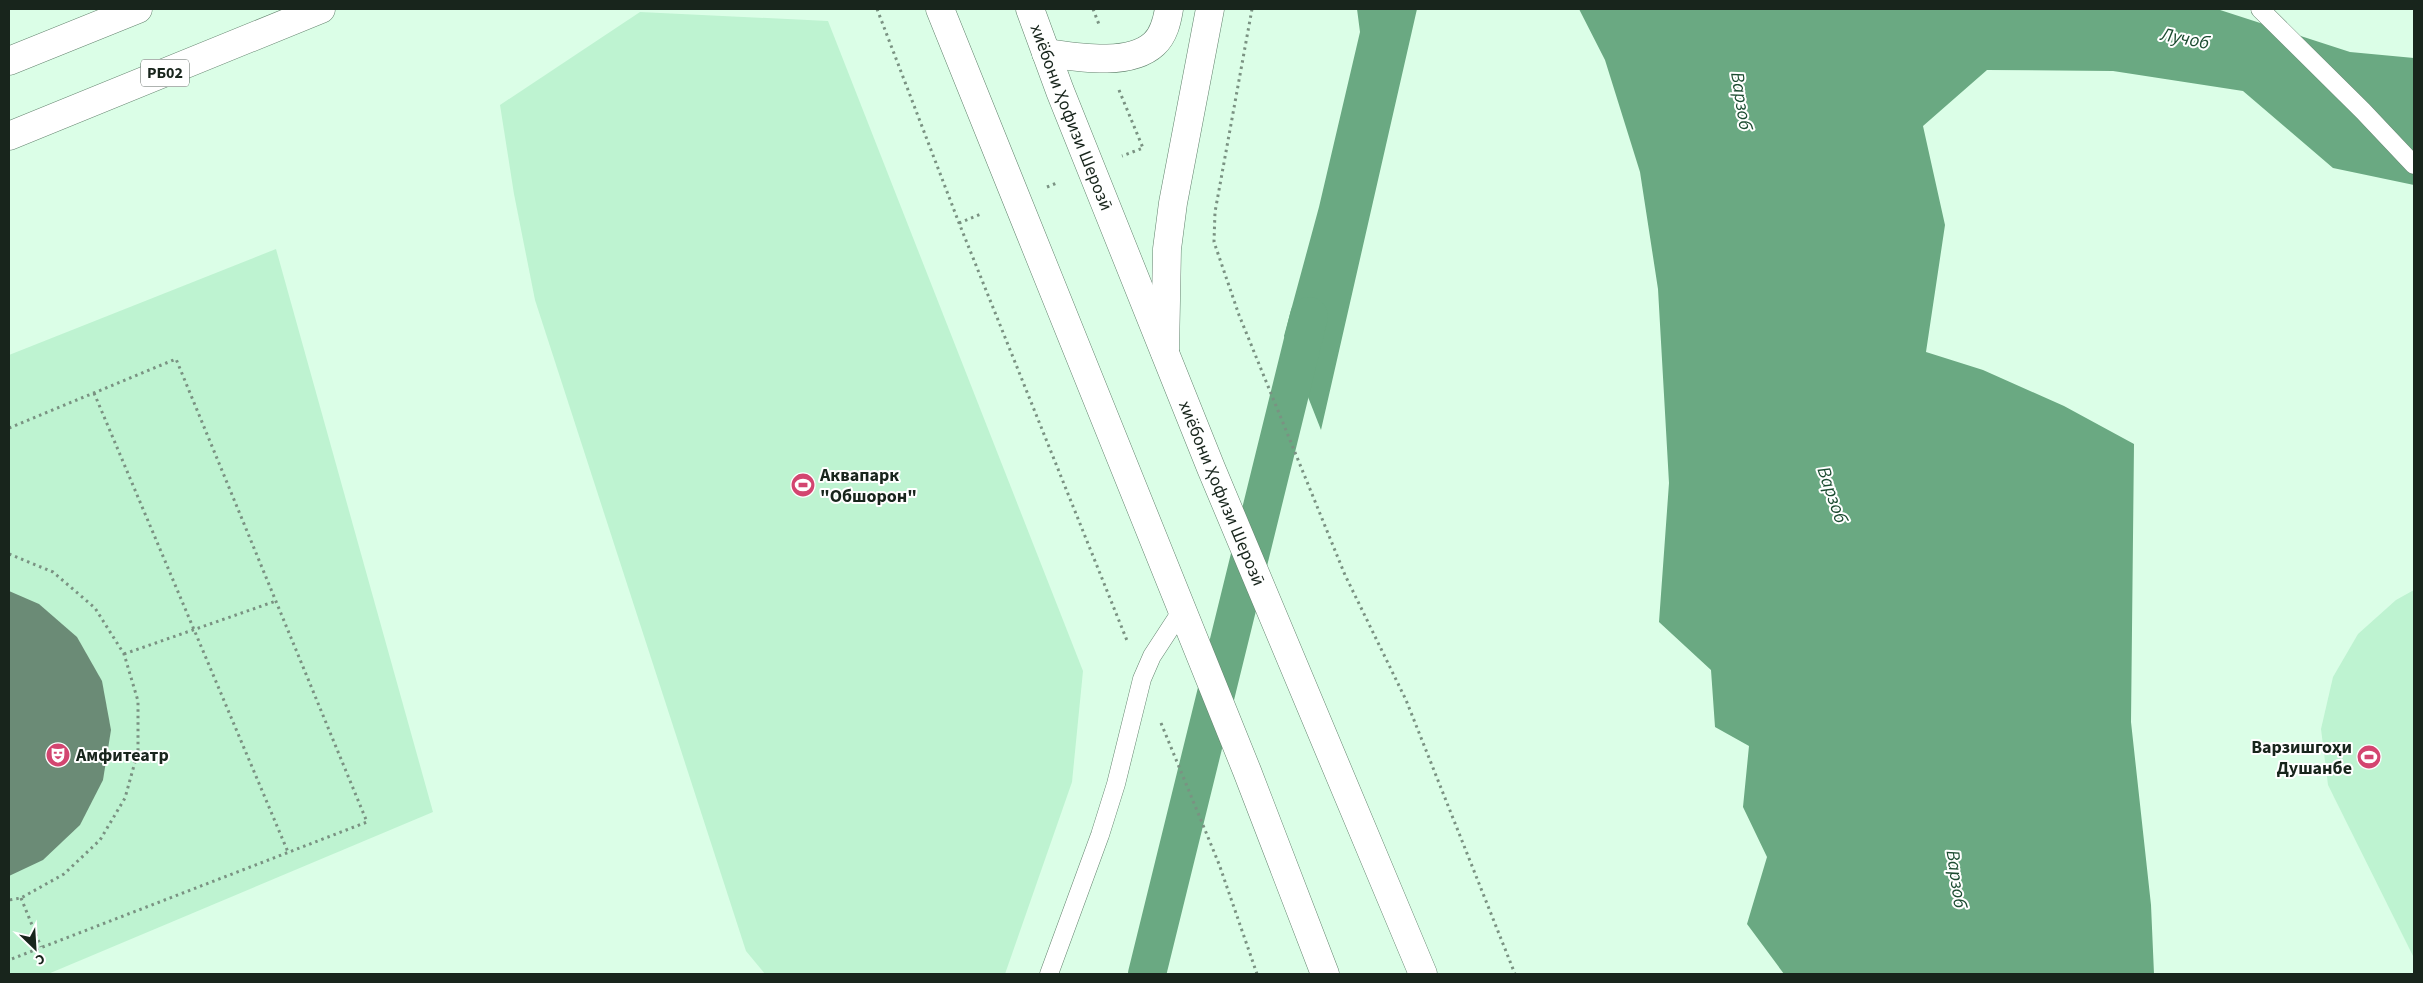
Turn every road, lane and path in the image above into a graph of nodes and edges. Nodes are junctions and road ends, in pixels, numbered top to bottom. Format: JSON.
{"nodes":[{"id":1,"x":138,"y":9,"type":"edge"},
{"id":2,"x":321,"y":9,"type":"edge"},
{"id":3,"x":877,"y":9,"type":"edge"},
{"id":4,"x":940,"y":9,"type":"edge"},
{"id":5,"x":1030,"y":9,"type":"edge"},
{"id":6,"x":1093,"y":9,"type":"edge"},
{"id":7,"x":1169,"y":9,"type":"edge"},
{"id":8,"x":1210,"y":9,"type":"edge"},
{"id":9,"x":1252,"y":9,"type":"edge"},
{"id":10,"x":2260,"y":9,"type":"edge"},
{"id":11,"x":1104,"y":35,"type":"dead end"},
{"id":12,"x":1046,"y":53,"type":"junction"},
{"id":13,"x":9,"y":61,"type":"edge"},
{"id":14,"x":1116,"y":83,"type":"dead end"},
{"id":15,"x":9,"y":136,"type":"edge"},
{"id":16,"x":1118,"y":158,"type":"dead end"},
{"id":17,"x":2414,"y":165,"type":"edge"},
{"id":18,"x":1059,"y":182,"type":"dead end"},
{"id":19,"x":1047,"y":187,"type":"dead end"},
{"id":20,"x":981,"y":214,"type":"dead end"},
{"id":21,"x":959,"y":223,"type":"junction"},
{"id":22,"x":1165,"y":352,"type":"junction"},
{"id":23,"x":94,"y":393,"type":"junction"},
{"id":24,"x":9,"y":428,"type":"edge"},
{"id":25,"x":9,"y":554,"type":"edge"},
{"id":26,"x":276,"y":601,"type":"junction"},
{"id":27,"x":1182,"y":610,"type":"junction"},
{"id":28,"x":194,"y":630,"type":"junction"},
{"id":29,"x":124,"y":654,"type":"junction"},
{"id":30,"x":1142,"y":679,"type":"junction"},
{"id":31,"x":288,"y":852,"type":"junction"},
{"id":32,"x":21,"y":898,"type":"junction"},
{"id":33,"x":9,"y":900,"type":"edge"},
{"id":34,"x":41,"y":948,"type":"junction"},
{"id":35,"x":9,"y":960,"type":"edge"},
{"id":36,"x":1048,"y":974,"type":"edge"},
{"id":37,"x":1257,"y":974,"type":"edge"},
{"id":38,"x":1325,"y":974,"type":"edge"},
{"id":39,"x":1423,"y":974,"type":"edge"},
{"id":40,"x":1515,"y":974,"type":"edge"}],
"edges":[{"from":1,"to":13,"type":"main road"},
{"from":2,"to":15,"type":"main road","number":"РБ02"},
{"from":3,"to":21,"type":"path"},
{"from":4,"to":27,"type":"main road"},
{"from":5,"to":12,"type":"main road","name":"хиёбони Ҳофизи Шерозӣ"},
{"from":6,"to":11,"type":"path"},
{"from":7,"to":12,"type":"main road"},
{"from":8,"to":22,"type":"main road"},
{"from":9,"to":40,"type":"path"},
{"from":10,"to":17,"type":"lane"},
{"from":12,"to":22,"type":"main road","name":"хиёбони Ҳофизи Шерозӣ"},
{"from":14,"to":16,"type":"path"},
{"from":18,"to":19,"type":"path"},
{"from":20,"to":21,"type":"path"},
{"from":21,"to":30,"type":"path"},
{"from":22,"to":39,"type":"main road","name":"хиёбони Ҳофизи Шерозӣ"},
{"from":23,"to":24,"type":"path"},
{"from":23,"to":26,"type":"path"},
{"from":23,"to":28,"type":"path"},
{"from":25,"to":29,"type":"path"},
{"from":26,"to":28,"type":"path"},
{"from":26,"to":31,"type":"path"},
{"from":27,"to":30,"type":"lane"},
{"from":27,"to":38,"type":"main road"},
{"from":28,"to":29,"type":"path"},
{"from":28,"to":31,"type":"path"},
{"from":29,"to":32,"type":"path"},
{"from":30,"to":36,"type":"lane"},
{"from":30,"to":37,"type":"path"},
{"from":31,"to":34,"type":"path"},
{"from":32,"to":33,"type":"path"},
{"from":32,"to":34,"type":"path"},
{"from":34,"to":35,"type":"path"}]}
